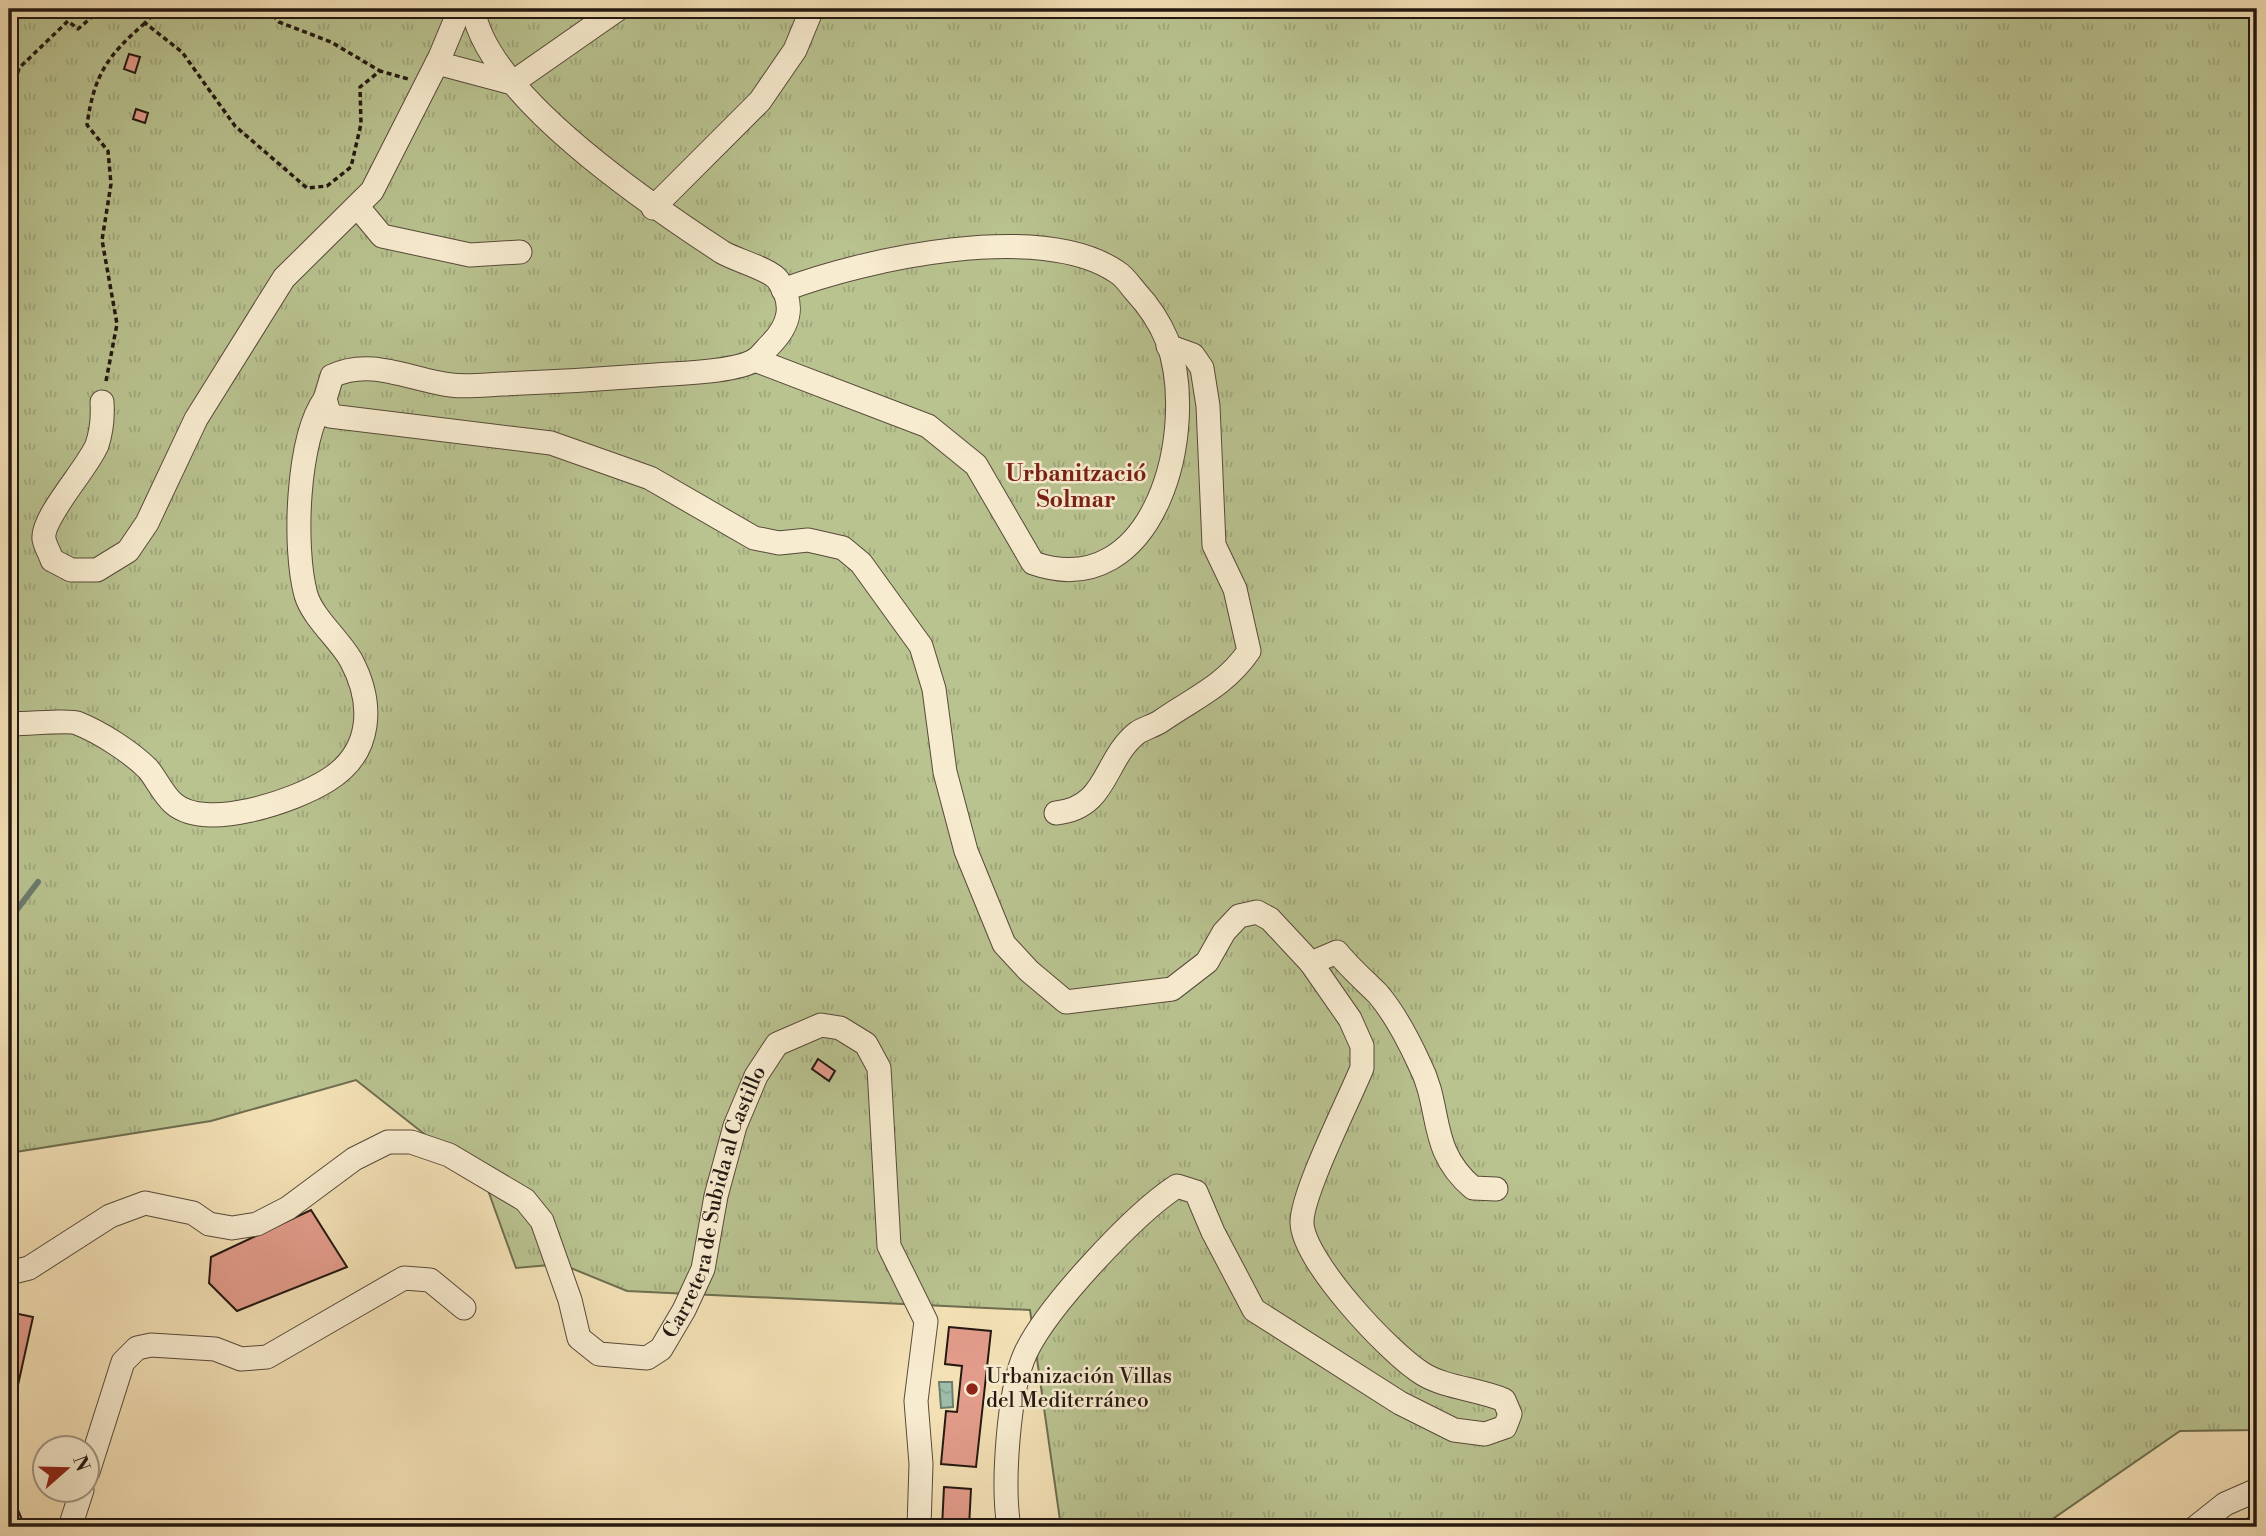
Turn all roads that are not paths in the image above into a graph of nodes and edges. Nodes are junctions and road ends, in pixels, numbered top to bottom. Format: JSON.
{"nodes":[{"id":1,"x":460,"y":9,"type":"edge"},
{"id":2,"x":473,"y":9,"type":"edge"},
{"id":3,"x":618,"y":9,"type":"edge"},
{"id":4,"x":812,"y":9,"type":"edge"},
{"id":5,"x":437,"y":64,"type":"junction"},
{"id":6,"x":512,"y":83,"type":"junction"},
{"id":7,"x":357,"y":206,"type":"junction"},
{"id":8,"x":653,"y":208,"type":"junction"},
{"id":9,"x":520,"y":253,"type":"dead end"},
{"id":10,"x":783,"y":290,"type":"junction"},
{"id":11,"x":1168,"y":346,"type":"junction"},
{"id":12,"x":755,"y":360,"type":"junction"},
{"id":13,"x":325,"y":399,"type":"junction"},
{"id":14,"x":102,"y":402,"type":"road end"},
{"id":15,"x":9,"y":724,"type":"edge"},
{"id":16,"x":1056,"y":813,"type":"dead end"},
{"id":17,"x":1311,"y":963,"type":"junction"},
{"id":18,"x":1496,"y":1189,"type":"dead end"},
{"id":19,"x":9,"y":1273,"type":"edge"},
{"id":20,"x":464,"y":1308,"type":"dead end"},
{"id":21,"x":100,"y":1434,"type":"edge"},
{"id":22,"x":2257,"y":1490,"type":"edge"},
{"id":23,"x":77,"y":1504,"type":"edge"},
{"id":24,"x":70,"y":1527,"type":"edge"},
{"id":25,"x":919,"y":1527,"type":"edge"},
{"id":26,"x":1009,"y":1527,"type":"edge"},
{"id":27,"x":2196,"y":1527,"type":"edge"}],
"edges":[{"from":1,"to":5,"type":"street"},
{"from":2,"to":6,"type":"street"},
{"from":3,"to":6,"type":"street"},
{"from":4,"to":8,"type":"street"},
{"from":5,"to":6,"type":"street"},
{"from":5,"to":7,"type":"street"},
{"from":6,"to":8,"type":"street"},
{"from":7,"to":9,"type":"street"},
{"from":7,"to":14,"type":"street"},
{"from":8,"to":10,"type":"street"},
{"from":10,"to":11,"type":"street"},
{"from":10,"to":12,"type":"street"},
{"from":11,"to":12,"type":"street"},
{"from":11,"to":16,"type":"street"},
{"from":12,"to":13,"type":"street"},
{"from":13,"to":15,"type":"street"},
{"from":13,"to":17,"type":"street"},
{"from":17,"to":18,"type":"street"},
{"from":17,"to":26,"type":"street"},
{"from":19,"to":25,"type":"street","name":"Carretera de Subida al Castillo"},
{"from":20,"to":21,"type":"street"},
{"from":22,"to":27,"type":"street"},
{"from":23,"to":24,"type":"street"}]}
